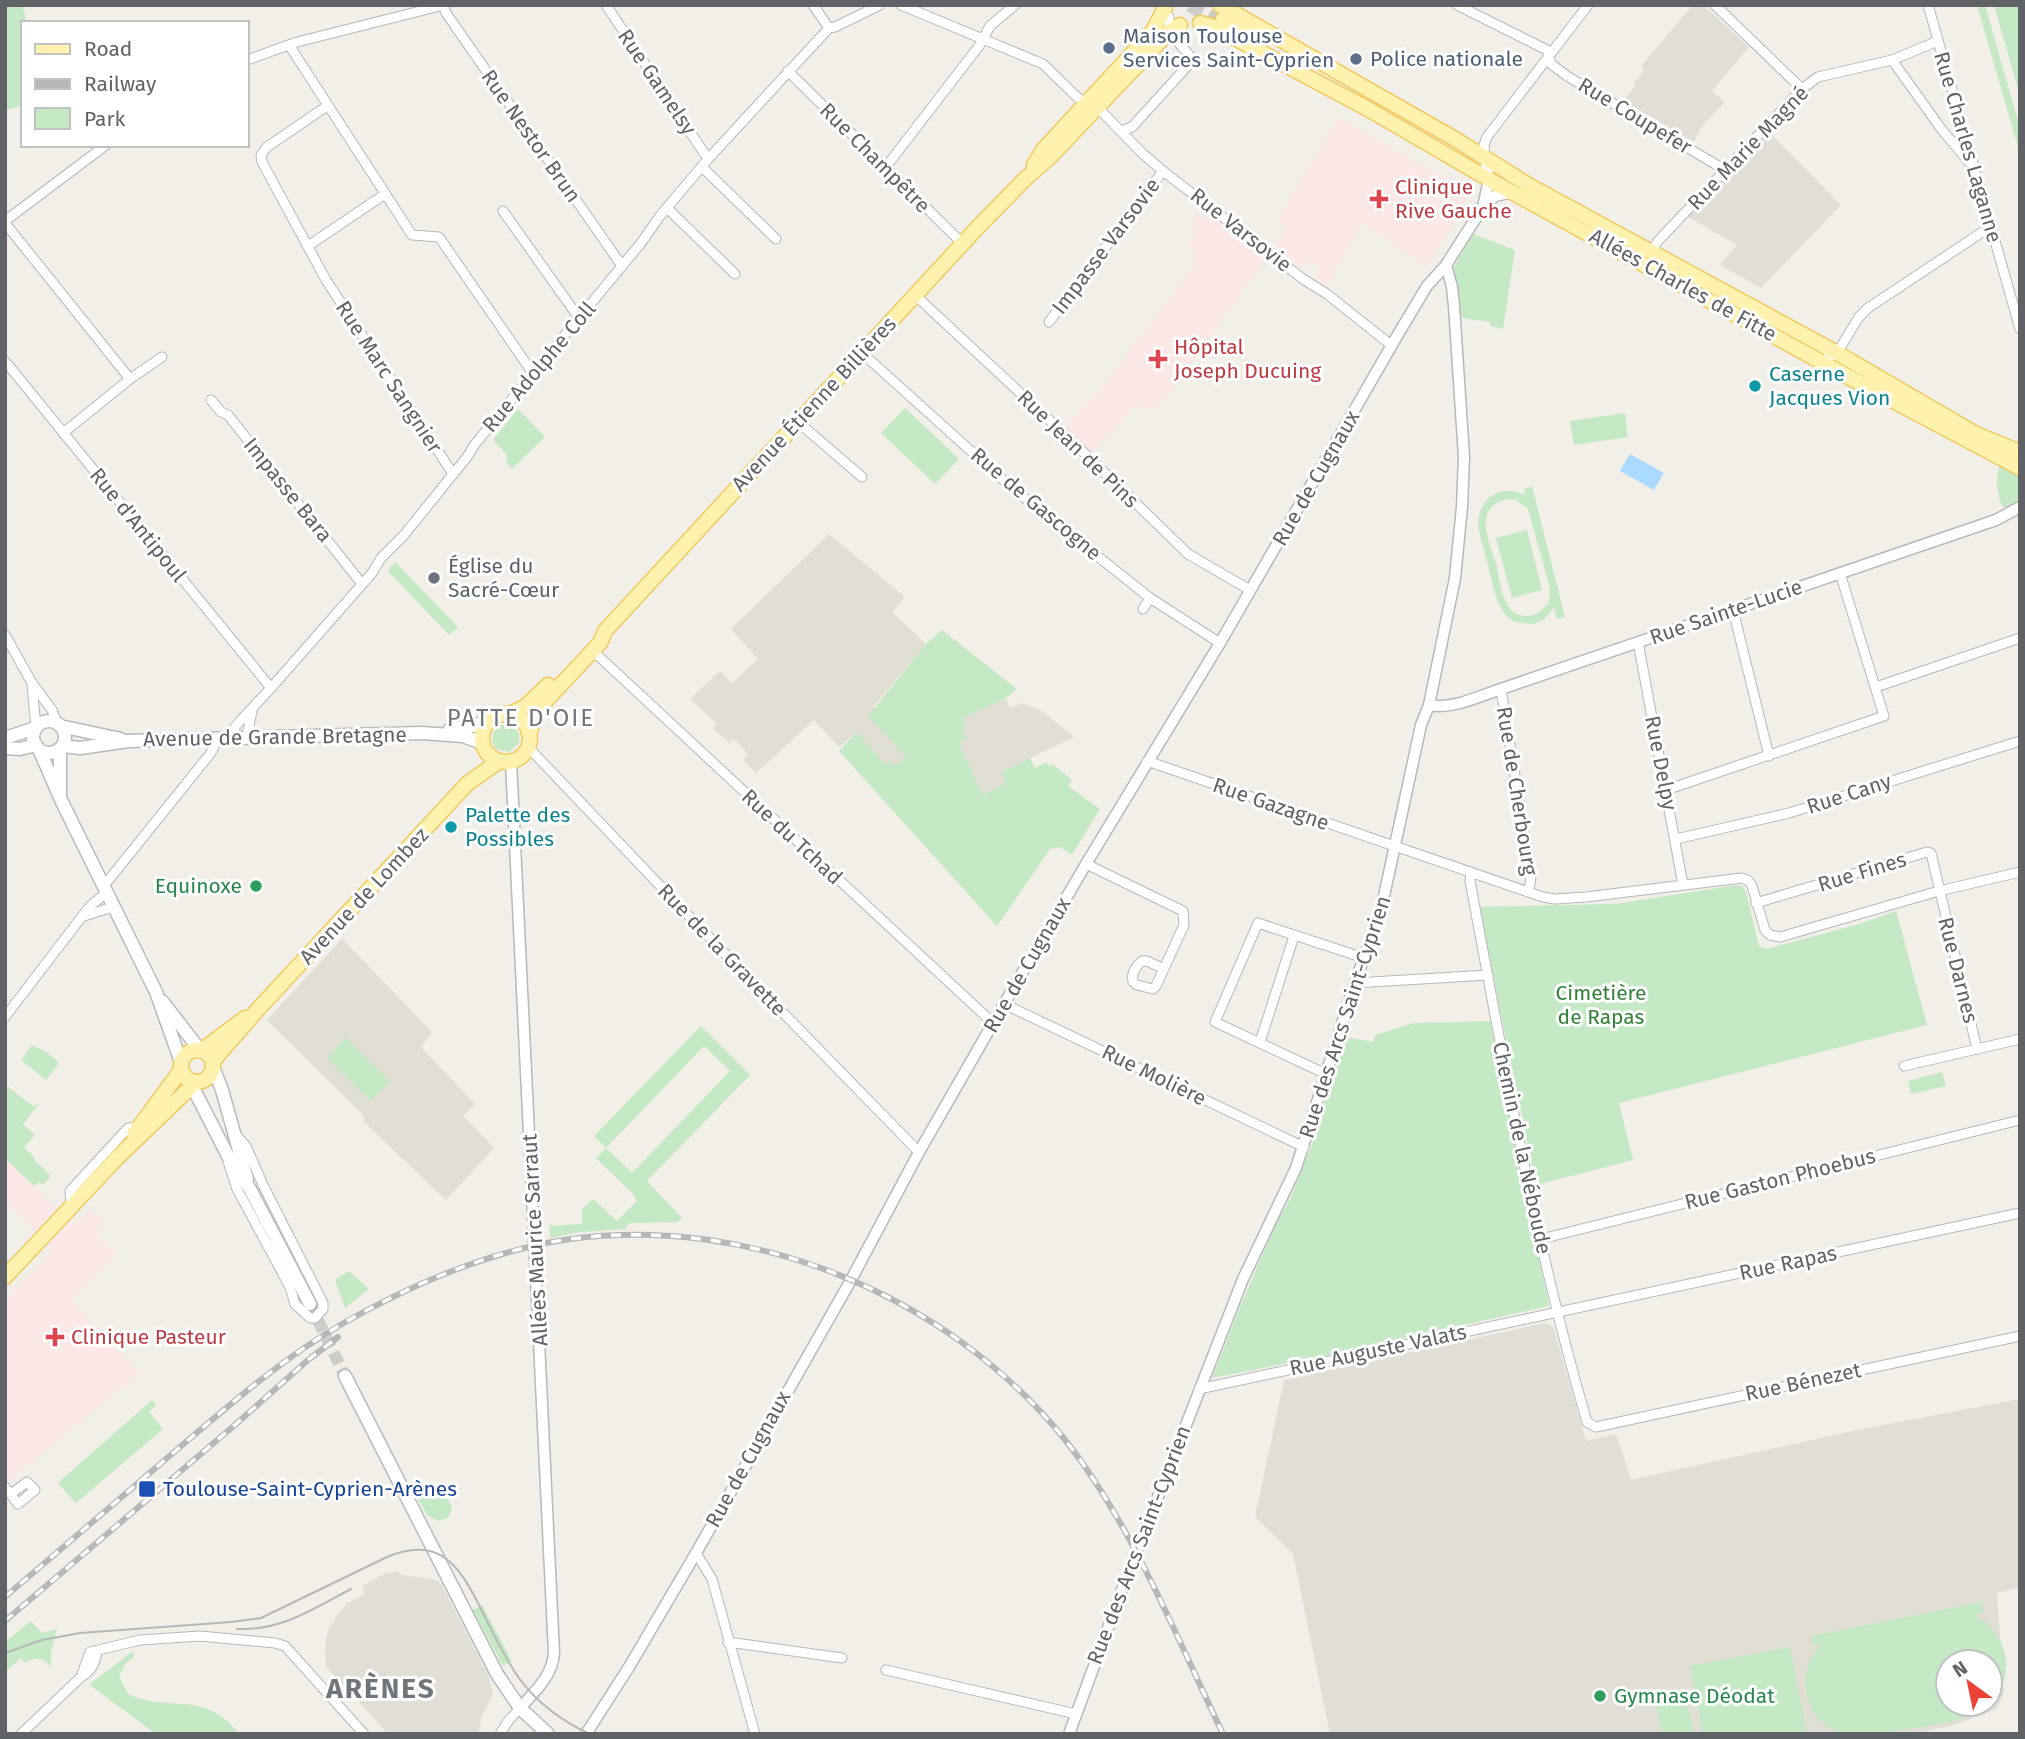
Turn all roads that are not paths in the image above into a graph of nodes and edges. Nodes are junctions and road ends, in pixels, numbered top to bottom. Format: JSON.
{"nodes":[{"id":1,"x":444,"y":5,"type":"edge"},
{"id":2,"x":606,"y":5,"type":"edge"},
{"id":3,"x":813,"y":5,"type":"edge"},
{"id":4,"x":880,"y":5,"type":"edge"},
{"id":5,"x":901,"y":5,"type":"edge"},
{"id":6,"x":1014,"y":5,"type":"edge"},
{"id":7,"x":1211,"y":5,"type":"edge"},
{"id":8,"x":1457,"y":5,"type":"edge"},
{"id":9,"x":1588,"y":5,"type":"edge"},
{"id":10,"x":1715,"y":5,"type":"edge"},
{"id":11,"x":1927,"y":5,"type":"edge"},
{"id":12,"x":1222,"y":16,"type":"edge"},
{"id":13,"x":1169,"y":17,"type":"edge"},
{"id":14,"x":1200,"y":23,"type":"junction"},
{"id":15,"x":829,"y":28,"type":"junction"},
{"id":16,"x":982,"y":39,"type":"junction"},
{"id":17,"x":1938,"y":41,"type":"junction"},
{"id":18,"x":289,"y":45,"type":"junction"},
{"id":19,"x":1548,"y":58,"type":"junction"},
{"id":20,"x":248,"y":60,"type":"edge"},
{"id":21,"x":1892,"y":60,"type":"junction"},
{"id":22,"x":788,"y":71,"type":"junction"},
{"id":23,"x":1802,"y":89,"type":"junction"},
{"id":24,"x":1347,"y":98,"type":"junction"},
{"id":25,"x":1092,"y":105,"type":"junction"},
{"id":26,"x":327,"y":106,"type":"junction"},
{"id":27,"x":1121,"y":131,"type":"junction"},
{"id":28,"x":103,"y":147,"type":"edge"},
{"id":29,"x":1480,"y":154,"type":"junction"},
{"id":30,"x":705,"y":163,"type":"junction"},
{"id":31,"x":1973,"y":167,"type":"junction"},
{"id":32,"x":885,"y":168,"type":"junction"},
{"id":33,"x":1163,"y":170,"type":"junction"},
{"id":34,"x":1725,"y":170,"type":"junction"},
{"id":35,"x":1489,"y":179,"type":"junction"},
{"id":36,"x":1513,"y":192,"type":"junction"},
{"id":37,"x":385,"y":194,"type":"junction"},
{"id":38,"x":1483,"y":206,"type":"junction"},
{"id":39,"x":667,"y":208,"type":"junction"},
{"id":40,"x":503,"y":211,"type":"dead end"},
{"id":41,"x":5,"y":222,"type":"edge"},
{"id":42,"x":1990,"y":227,"type":"junction"},
{"id":43,"x":776,"y":239,"type":"dead end"},
{"id":44,"x":963,"y":244,"type":"junction"},
{"id":45,"x":308,"y":246,"type":"junction"},
{"id":46,"x":1652,"y":251,"type":"junction"},
{"id":47,"x":1446,"y":265,"type":"junction"},
{"id":48,"x":622,"y":266,"type":"junction"},
{"id":49,"x":735,"y":274,"type":"dead end"},
{"id":50,"x":915,"y":295,"type":"junction"},
{"id":51,"x":579,"y":318,"type":"junction"},
{"id":52,"x":1049,"y":322,"type":"dead end"},
{"id":53,"x":2020,"y":329,"type":"edge"},
{"id":54,"x":1391,"y":345,"type":"junction"},
{"id":55,"x":862,"y":352,"type":"junction"},
{"id":56,"x":1837,"y":353,"type":"junction"},
{"id":57,"x":162,"y":357,"type":"dead end"},
{"id":58,"x":5,"y":360,"type":"edge"},
{"id":59,"x":1821,"y":362,"type":"junction"},
{"id":60,"x":534,"y":375,"type":"junction"},
{"id":61,"x":130,"y":379,"type":"junction"},
{"id":62,"x":211,"y":400,"type":"dead end"},
{"id":63,"x":798,"y":422,"type":"junction"},
{"id":64,"x":63,"y":433,"type":"junction"},
{"id":65,"x":2020,"y":452,"type":"edge"},
{"id":66,"x":2020,"y":468,"type":"edge"},
{"id":67,"x":453,"y":474,"type":"junction"},
{"id":68,"x":862,"y":477,"type":"dead end"},
{"id":69,"x":2020,"y":507,"type":"edge"},
{"id":70,"x":1840,"y":573,"type":"junction"},
{"id":71,"x":362,"y":584,"type":"junction"},
{"id":72,"x":1250,"y":590,"type":"junction"},
{"id":73,"x":1150,"y":598,"type":"junction"},
{"id":74,"x":1143,"y":609,"type":"dead end"},
{"id":75,"x":1733,"y":610,"type":"junction"},
{"id":76,"x":605,"y":631,"type":"junction"},
{"id":77,"x":5,"y":635,"type":"edge"},
{"id":78,"x":2020,"y":638,"type":"edge"},
{"id":79,"x":1638,"y":642,"type":"junction"},
{"id":80,"x":1220,"y":643,"type":"junction"},
{"id":81,"x":593,"y":651,"type":"junction"},
{"id":82,"x":32,"y":683,"type":"junction"},
{"id":83,"x":1876,"y":687,"type":"junction"},
{"id":84,"x":271,"y":688,"type":"junction"},
{"id":85,"x":1501,"y":689,"type":"junction"},
{"id":86,"x":1429,"y":705,"type":"junction"},
{"id":87,"x":252,"y":709,"type":"junction"},
{"id":88,"x":510,"y":715,"type":"junction"},
{"id":89,"x":490,"y":720,"type":"junction"},
{"id":90,"x":59,"y":724,"type":"junction"},
{"id":91,"x":36,"y":728,"type":"junction"},
{"id":92,"x":422,"y":733,"type":"junction"},
{"id":93,"x":247,"y":736,"type":"junction"},
{"id":94,"x":233,"y":737,"type":"junction"},
{"id":95,"x":5,"y":738,"type":"edge"},
{"id":96,"x":215,"y":738,"type":"junction"},
{"id":97,"x":528,"y":740,"type":"junction"},
{"id":98,"x":128,"y":741,"type":"junction"},
{"id":99,"x":2020,"y":741,"type":"edge"},
{"id":100,"x":483,"y":744,"type":"junction"},
{"id":101,"x":37,"y":747,"type":"junction"},
{"id":102,"x":5,"y":748,"type":"edge"},
{"id":103,"x":62,"y":748,"type":"junction"},
{"id":104,"x":1769,"y":756,"type":"junction"},
{"id":105,"x":505,"y":761,"type":"junction"},
{"id":106,"x":1147,"y":761,"type":"junction"},
{"id":107,"x":467,"y":784,"type":"junction"},
{"id":108,"x":1666,"y":790,"type":"junction"},
{"id":109,"x":61,"y":802,"type":"junction"},
{"id":110,"x":1676,"y":839,"type":"junction"},
{"id":111,"x":1395,"y":847,"type":"junction"},
{"id":112,"x":1086,"y":863,"type":"junction"},
{"id":113,"x":1471,"y":872,"type":"junction"},
{"id":114,"x":2020,"y":872,"type":"edge"},
{"id":115,"x":1683,"y":885,"type":"junction"},
{"id":116,"x":105,"y":890,"type":"junction"},
{"id":117,"x":1939,"y":891,"type":"junction"},
{"id":118,"x":1529,"y":892,"type":"junction"},
{"id":119,"x":1756,"y":903,"type":"junction"},
{"id":120,"x":113,"y":906,"type":"junction"},
{"id":121,"x":82,"y":917,"type":"junction"},
{"id":122,"x":1294,"y":936,"type":"junction"},
{"id":123,"x":1364,"y":958,"type":"junction"},
{"id":124,"x":1164,"y":969,"type":"dead end"},
{"id":125,"x":1488,"y":975,"type":"junction"},
{"id":126,"x":1355,"y":983,"type":"junction"},
{"id":127,"x":156,"y":992,"type":"junction"},
{"id":128,"x":1004,"y":1004,"type":"junction"},
{"id":129,"x":5,"y":1017,"type":"edge"},
{"id":130,"x":993,"y":1023,"type":"junction"},
{"id":131,"x":2020,"y":1039,"type":"edge"},
{"id":132,"x":1260,"y":1042,"type":"junction"},
{"id":133,"x":1977,"y":1049,"type":"junction"},
{"id":134,"x":207,"y":1057,"type":"junction"},
{"id":135,"x":1904,"y":1066,"type":"dead end"},
{"id":136,"x":1326,"y":1074,"type":"junction"},
{"id":137,"x":188,"y":1076,"type":"junction"},
{"id":138,"x":2020,"y":1120,"type":"edge"},
{"id":139,"x":140,"y":1127,"type":"junction"},
{"id":140,"x":234,"y":1133,"type":"junction"},
{"id":141,"x":1304,"y":1147,"type":"junction"},
{"id":142,"x":919,"y":1152,"type":"junction"},
{"id":143,"x":228,"y":1156,"type":"junction"},
{"id":144,"x":118,"y":1157,"type":"junction"},
{"id":145,"x":250,"y":1189,"type":"junction"},
{"id":146,"x":71,"y":1208,"type":"junction"},
{"id":147,"x":2020,"y":1213,"type":"edge"},
{"id":148,"x":1541,"y":1239,"type":"junction"},
{"id":149,"x":5,"y":1277,"type":"edge"},
{"id":150,"x":310,"y":1304,"type":"tunnel mouth"},
{"id":151,"x":1556,"y":1312,"type":"junction"},
{"id":152,"x":2020,"y":1336,"type":"edge"},
{"id":153,"x":345,"y":1376,"type":"tunnel mouth"},
{"id":154,"x":1199,"y":1389,"type":"junction"},
{"id":155,"x":1587,"y":1422,"type":"joint"},
{"id":156,"x":696,"y":1553,"type":"junction"},
{"id":157,"x":728,"y":1642,"type":"junction"},
{"id":158,"x":842,"y":1658,"type":"dead end"},
{"id":159,"x":886,"y":1670,"type":"dead end"},
{"id":160,"x":520,"y":1708,"type":"junction"},
{"id":161,"x":1076,"y":1714,"type":"junction"},
{"id":162,"x":21,"y":1734,"type":"edge"},
{"id":163,"x":364,"y":1734,"type":"edge"},
{"id":164,"x":500,"y":1734,"type":"edge"},
{"id":165,"x":548,"y":1734,"type":"edge"},
{"id":166,"x":586,"y":1734,"type":"edge"},
{"id":167,"x":755,"y":1734,"type":"edge"},
{"id":168,"x":1069,"y":1734,"type":"edge"}],
"edges":[{"from":1,"to":18,"type":"street"},
{"from":1,"to":48,"type":"street","name":"Rue Nestor Brun"},
{"from":2,"to":30,"type":"street","name":"Rue Gamelsy"},
{"from":3,"to":15,"type":"street"},
{"from":4,"to":15,"type":"street"},
{"from":5,"to":16,"type":"street","name":"Rue Varsovie"},
{"from":6,"to":16,"type":"street"},
{"from":7,"to":14,"type":"main road"},
{"from":8,"to":19,"type":"street","name":"Rue Coupefer"},
{"from":9,"to":19,"type":"street"},
{"from":10,"to":23,"type":"street"},
{"from":11,"to":17,"type":"street","name":"Rue Charles Laganne"},
{"from":12,"to":24,"type":"main road","name":"Allées Charles de Fitte"},
{"from":12,"to":29,"type":"main road","name":"Allées Charles de Fitte"},
{"from":13,"to":14,"type":"main road"},
{"from":13,"to":25,"type":"main road","name":"Avenue Étienne Billières"},
{"from":13,"to":25,"type":"main road","name":"Avenue Étienne Billières"},
{"from":13,"to":27,"type":"street"},
{"from":14,"to":24,"type":"main road","name":"Allées Charles de Fitte"},
{"from":15,"to":22,"type":"street","name":"Rue Adolphe Coll"},
{"from":16,"to":25,"type":"street","name":"Rue Varsovie"},
{"from":16,"to":32,"type":"street"},
{"from":17,"to":21,"type":"street","name":"Rue Marie Magné"},
{"from":17,"to":31,"type":"street","name":"Rue Charles Laganne"},
{"from":18,"to":20,"type":"street"},
{"from":18,"to":26,"type":"street"},
{"from":19,"to":29,"type":"street"},
{"from":19,"to":34,"type":"street","name":"Rue Coupefer"},
{"from":21,"to":23,"type":"street","name":"Rue Marie Magné"},
{"from":21,"to":31,"type":"street"},
{"from":22,"to":30,"type":"street","name":"Rue Adolphe Coll"},
{"from":22,"to":32,"type":"street","name":"Rue Champêtre"},
{"from":23,"to":34,"type":"street","name":"Rue Marie Magné"},
{"from":24,"to":35,"type":"main road","name":"Allées Charles de Fitte"},
{"from":25,"to":27,"type":"street","name":"Rue Varsovie"},
{"from":25,"to":44,"type":"main road","name":"Avenue Étienne Billières"},
{"from":26,"to":37,"type":"street"},
{"from":26,"to":45,"type":"street","name":"Rue Marc Sangnier"},
{"from":27,"to":33,"type":"street","name":"Rue Varsovie"},
{"from":28,"to":41,"type":"street"},
{"from":29,"to":35,"type":"street"},
{"from":29,"to":46,"type":"main road","name":"Allées Charles de Fitte"},
{"from":30,"to":39,"type":"street","name":"Rue Adolphe Coll"},
{"from":30,"to":43,"type":"street","name":"Rue Gamelsy"},
{"from":31,"to":42,"type":"street","name":"Rue Charles Laganne"},
{"from":32,"to":44,"type":"street","name":"Rue Champêtre"},
{"from":33,"to":52,"type":"street","name":"Impasse Varsovie"},
{"from":33,"to":54,"type":"street","name":"Rue Varsovie"},
{"from":34,"to":46,"type":"street","name":"Rue Marie Magné"},
{"from":35,"to":36,"type":"main road","name":"Allées Charles de Fitte"},
{"from":35,"to":38,"type":"street","name":"Rue de Cugnaux"},
{"from":36,"to":38,"type":"street"},
{"from":36,"to":59,"type":"main road","name":"Allées Charles de Fitte"},
{"from":37,"to":45,"type":"street"},
{"from":37,"to":60,"type":"street"},
{"from":38,"to":47,"type":"street","name":"Rue de Cugnaux"},
{"from":39,"to":48,"type":"street","name":"Rue Adolphe Coll"},
{"from":39,"to":49,"type":"street"},
{"from":40,"to":51,"type":"street"},
{"from":41,"to":61,"type":"street"},
{"from":42,"to":53,"type":"street","name":"Rue Charles Laganne"},
{"from":42,"to":56,"type":"street"},
{"from":44,"to":50,"type":"main road","name":"Avenue Étienne Billières"},
{"from":45,"to":67,"type":"street","name":"Rue Marc Sangnier"},
{"from":46,"to":56,"type":"main road","name":"Allées Charles de Fitte"},
{"from":47,"to":54,"type":"street","name":"Rue de Cugnaux"},
{"from":47,"to":86,"type":"street","name":"Rue des Arcs Saint-Cyprien"},
{"from":48,"to":51,"type":"street","name":"Rue Adolphe Coll"},
{"from":50,"to":55,"type":"main road","name":"Avenue Étienne Billières"},
{"from":50,"to":72,"type":"street","name":"Rue Jean de Pins"},
{"from":51,"to":60,"type":"street","name":"Rue Adolphe Coll"},
{"from":54,"to":72,"type":"street","name":"Rue de Cugnaux"},
{"from":55,"to":63,"type":"main road","name":"Avenue Étienne Billières"},
{"from":55,"to":73,"type":"street","name":"Rue de Gascogne"},
{"from":56,"to":59,"type":"street"},
{"from":56,"to":65,"type":"main road","name":"Allées Charles de Fitte"},
{"from":57,"to":61,"type":"street"},
{"from":58,"to":64,"type":"street","name":"Rue d'Antipoul"},
{"from":59,"to":66,"type":"main road","name":"Allées Charles de Fitte"},
{"from":60,"to":67,"type":"street","name":"Rue Adolphe Coll"},
{"from":61,"to":64,"type":"street"},
{"from":62,"to":71,"type":"street","name":"Impasse Bara"},
{"from":63,"to":68,"type":"street"},
{"from":63,"to":76,"type":"main road","name":"Avenue Étienne Billières"},
{"from":64,"to":84,"type":"street","name":"Rue d'Antipoul"},
{"from":67,"to":71,"type":"street","name":"Rue Adolphe Coll"},
{"from":69,"to":70,"type":"street","name":"Rue Sainte-Lucie"},
{"from":70,"to":75,"type":"street","name":"Rue Sainte-Lucie"},
{"from":70,"to":83,"type":"street"},
{"from":71,"to":84,"type":"street","name":"Rue Adolphe Coll"},
{"from":72,"to":80,"type":"street","name":"Rue de Cugnaux"},
{"from":73,"to":74,"type":"street"},
{"from":73,"to":80,"type":"street","name":"Rue de Gascogne"},
{"from":75,"to":79,"type":"street","name":"Rue Sainte-Lucie"},
{"from":75,"to":104,"type":"street"},
{"from":76,"to":81,"type":"main road","name":"Avenue Étienne Billières"},
{"from":76,"to":88,"type":"main road","name":"Avenue Étienne Billières"},
{"from":77,"to":82,"type":"street"},
{"from":78,"to":83,"type":"street"},
{"from":79,"to":85,"type":"street","name":"Rue Sainte-Lucie"},
{"from":79,"to":108,"type":"street","name":"Rue Delpy"},
{"from":80,"to":106,"type":"street","name":"Rue de Cugnaux"},
{"from":81,"to":97,"type":"main road","name":"Avenue Étienne Billières"},
{"from":81,"to":130,"type":"street","name":"Rue du Tchad"},
{"from":82,"to":90,"type":"street"},
{"from":82,"to":91,"type":"street"},
{"from":83,"to":104,"type":"street"},
{"from":84,"to":87,"type":"street","name":"Rue Adolphe Coll"},
{"from":85,"to":86,"type":"street","name":"Rue Sainte-Lucie"},
{"from":85,"to":118,"type":"street","name":"Rue de Cherbourg"},
{"from":86,"to":111,"type":"street","name":"Rue des Arcs Saint-Cyprien"},
{"from":87,"to":93,"type":"street"},
{"from":87,"to":94,"type":"street","name":"Rue Adolphe Coll"},
{"from":88,"to":89,"type":"main road"},
{"from":88,"to":97,"type":"main road"},
{"from":89,"to":92,"type":"main road","name":"Avenue de Grande Bretagne"},
{"from":89,"to":100,"type":"main road"},
{"from":90,"to":91,"type":"main road"},
{"from":90,"to":98,"type":"main road","name":"Avenue de Grande Bretagne"},
{"from":90,"to":103,"type":"main road"},
{"from":91,"to":95,"type":"main road"},
{"from":91,"to":101,"type":"main road"},
{"from":92,"to":93,"type":"main road","name":"Avenue de Grande Bretagne"},
{"from":92,"to":100,"type":"main road","name":"Avenue de Grande Bretagne"},
{"from":93,"to":94,"type":"main road","name":"Avenue de Grande Bretagne"},
{"from":94,"to":96,"type":"main road","name":"Avenue de Grande Bretagne"},
{"from":96,"to":98,"type":"main road","name":"Avenue de Grande Bretagne"},
{"from":96,"to":116,"type":"street"},
{"from":97,"to":105,"type":"main road"},
{"from":97,"to":142,"type":"street","name":"Rue de la Gravette"},
{"from":98,"to":103,"type":"main road","name":"Avenue de Grande Bretagne"},
{"from":99,"to":110,"type":"street","name":"Rue Cany"},
{"from":100,"to":105,"type":"main road"},
{"from":100,"to":107,"type":"main road","name":"Avenue de Lombez"},
{"from":101,"to":102,"type":"main road"},
{"from":101,"to":103,"type":"main road"},
{"from":101,"to":109,"type":"main road"},
{"from":103,"to":109,"type":"main road"},
{"from":104,"to":108,"type":"street"},
{"from":105,"to":107,"type":"main road","name":"Avenue de Lombez"},
{"from":105,"to":160,"type":"street","name":"Allées Maurice Sarraut"},
{"from":106,"to":111,"type":"street","name":"Rue Gazagne"},
{"from":106,"to":112,"type":"street","name":"Rue de Cugnaux"},
{"from":107,"to":134,"type":"main road","name":"Avenue de Lombez"},
{"from":108,"to":110,"type":"street","name":"Rue Delpy"},
{"from":109,"to":116,"type":"main road"},
{"from":110,"to":115,"type":"street","name":"Rue Delpy"},
{"from":111,"to":113,"type":"street","name":"Rue Gazagne"},
{"from":111,"to":123,"type":"street","name":"Rue des Arcs Saint-Cyprien"},
{"from":112,"to":124,"type":"street"},
{"from":112,"to":128,"type":"street","name":"Rue de Cugnaux"},
{"from":113,"to":118,"type":"street","name":"Rue Gazagne"},
{"from":113,"to":125,"type":"street","name":"Chemin de la Néboude"},
{"from":114,"to":117,"type":"street"},
{"from":115,"to":118,"type":"street","name":"Rue Gazagne"},
{"from":115,"to":119,"type":"street","name":"Rue Gazagne"},
{"from":116,"to":120,"type":"main road"},
{"from":116,"to":121,"type":"street"},
{"from":117,"to":119,"type":"street"},
{"from":117,"to":119,"type":"street","name":"Rue Fines"},
{"from":117,"to":133,"type":"street","name":"Rue Darnes"},
{"from":120,"to":121,"type":"street"},
{"from":120,"to":127,"type":"main road"},
{"from":121,"to":129,"type":"street"},
{"from":122,"to":123,"type":"street"},
{"from":122,"to":132,"type":"street"},
{"from":122,"to":132,"type":"street"},
{"from":123,"to":126,"type":"street","name":"Rue des Arcs Saint-Cyprien"},
{"from":125,"to":126,"type":"street"},
{"from":125,"to":148,"type":"street","name":"Chemin de la Néboude"},
{"from":126,"to":136,"type":"street","name":"Rue des Arcs Saint-Cyprien"},
{"from":127,"to":134,"type":"main road"},
{"from":127,"to":137,"type":"main road"},
{"from":128,"to":130,"type":"street","name":"Rue de Cugnaux"},
{"from":128,"to":141,"type":"street","name":"Rue Molière"},
{"from":130,"to":142,"type":"street","name":"Rue de Cugnaux"},
{"from":131,"to":133,"type":"street"},
{"from":132,"to":136,"type":"street"},
{"from":133,"to":135,"type":"street"},
{"from":134,"to":137,"type":"main road"},
{"from":134,"to":137,"type":"main road"},
{"from":134,"to":140,"type":"main road"},
{"from":136,"to":141,"type":"street","name":"Rue des Arcs Saint-Cyprien"},
{"from":137,"to":139,"type":"main road"},
{"from":137,"to":143,"type":"main road"},
{"from":137,"to":144,"type":"main road"},
{"from":138,"to":148,"type":"street","name":"Rue Gaston Phoebus"},
{"from":139,"to":144,"type":"main road"},
{"from":139,"to":146,"type":"street"},
{"from":140,"to":143,"type":"street"},
{"from":140,"to":145,"type":"main road"},
{"from":141,"to":154,"type":"street","name":"Rue des Arcs Saint-Cyprien"},
{"from":142,"to":156,"type":"street","name":"Rue de Cugnaux"},
{"from":143,"to":145,"type":"main road"},
{"from":144,"to":146,"type":"main road"},
{"from":145,"to":150,"type":"main road"},
{"from":146,"to":149,"type":"main road"},
{"from":147,"to":151,"type":"street","name":"Rue Rapas"},
{"from":148,"to":151,"type":"street","name":"Chemin de la Néboude"},
{"from":151,"to":154,"type":"street","name":"Rue Auguste Valats"},
{"from":151,"to":155,"type":"street","name":"Chemin de la Néboude"},
{"from":152,"to":155,"type":"street","name":"Rue Bénezet"},
{"from":153,"to":160,"type":"main road"},
{"from":154,"to":161,"type":"street","name":"Rue des Arcs Saint-Cyprien"},
{"from":156,"to":157,"type":"street"},
{"from":156,"to":166,"type":"street","name":"Rue de Cugnaux"},
{"from":157,"to":158,"type":"street"},
{"from":157,"to":167,"type":"street"},
{"from":159,"to":161,"type":"street"},
{"from":160,"to":164,"type":"street"},
{"from":160,"to":165,"type":"main road"},
{"from":161,"to":168,"type":"street","name":"Rue des Arcs Saint-Cyprien"},
{"from":162,"to":163,"type":"street"}]}
